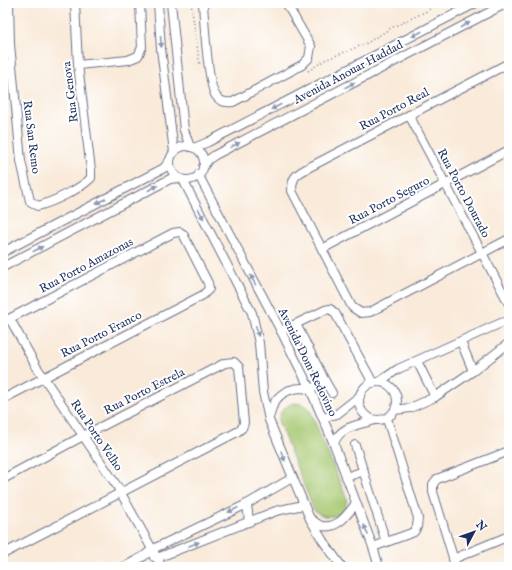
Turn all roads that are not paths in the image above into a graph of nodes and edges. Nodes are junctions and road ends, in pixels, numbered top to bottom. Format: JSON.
{"nodes":[{"id":1,"x":9,"y":3,"type":"edge"},
{"id":2,"x":75,"y":3,"type":"edge"},
{"id":3,"x":140,"y":3,"type":"edge"},
{"id":4,"x":158,"y":3,"type":"edge"},
{"id":5,"x":171,"y":3,"type":"edge"},
{"id":6,"x":203,"y":3,"type":"edge"},
{"id":7,"x":286,"y":3,"type":"edge"},
{"id":8,"x":476,"y":3,"type":"edge"},
{"id":9,"x":507,"y":3,"type":"edge"},
{"id":10,"x":509,"y":62,"type":"edge"},
{"id":11,"x":78,"y":64,"type":"junction"},
{"id":12,"x":409,"y":115,"type":"junction"},
{"id":13,"x":192,"y":147,"type":"junction"},
{"id":14,"x":509,"y":150,"type":"edge"},
{"id":15,"x":174,"y":152,"type":"junction"},
{"id":16,"x":170,"y":160,"type":"junction"},
{"id":17,"x":201,"y":170,"type":"junction"},
{"id":18,"x":91,"y":178,"type":"joint"},
{"id":19,"x":181,"y":179,"type":"junction"},
{"id":20,"x":445,"y":183,"type":"junction"},
{"id":21,"x":180,"y":232,"type":"joint"},
{"id":22,"x":509,"y":239,"type":"edge"},
{"id":23,"x":322,"y":249,"type":"junction"},
{"id":24,"x":3,"y":252,"type":"edge"},
{"id":25,"x":482,"y":253,"type":"junction"},
{"id":26,"x":3,"y":267,"type":"edge"},
{"id":27,"x":509,"y":304,"type":"edge"},
{"id":28,"x":6,"y":321,"type":"edge"},
{"id":29,"x":509,"y":321,"type":"edge"},
{"id":30,"x":296,"y":324,"type":"junction"},
{"id":31,"x":280,"y":331,"type":"junction"},
{"id":32,"x":461,"y":342,"type":"junction"},
{"id":33,"x":509,"y":343,"type":"edge"},
{"id":34,"x":417,"y":361,"type":"junction"},
{"id":35,"x":473,"y":372,"type":"junction"},
{"id":36,"x":44,"y":378,"type":"junction"},
{"id":37,"x":325,"y":381,"type":"junction"},
{"id":38,"x":376,"y":382,"type":"junction"},
{"id":39,"x":310,"y":389,"type":"junction"},
{"id":40,"x":332,"y":393,"type":"dead end"},
{"id":41,"x":360,"y":396,"type":"junction"},
{"id":42,"x":434,"y":397,"type":"junction"},
{"id":43,"x":3,"y":399,"type":"edge"},
{"id":44,"x":395,"y":410,"type":"junction"},
{"id":45,"x":323,"y":418,"type":"junction"},
{"id":46,"x":387,"y":419,"type":"junction"},
{"id":47,"x":269,"y":420,"type":"junction"},
{"id":48,"x":375,"y":420,"type":"junction"},
{"id":49,"x":83,"y":436,"type":"junction"},
{"id":50,"x":334,"y":444,"type":"junction"},
{"id":51,"x":355,"y":445,"type":"dead end"},
{"id":52,"x":509,"y":451,"type":"edge"},
{"id":53,"x":364,"y":471,"type":"junction"},
{"id":54,"x":346,"y":477,"type":"junction"},
{"id":55,"x":292,"y":478,"type":"junction"},
{"id":56,"x":3,"y":479,"type":"edge"},
{"id":57,"x":121,"y":493,"type":"junction"},
{"id":58,"x":356,"y":503,"type":"junction"},
{"id":59,"x":246,"y":504,"type":"junction"},
{"id":60,"x":303,"y":504,"type":"junction"},
{"id":61,"x":310,"y":519,"type":"junction"},
{"id":62,"x":249,"y":522,"type":"junction"},
{"id":63,"x":509,"y":536,"type":"edge"},
{"id":64,"x":386,"y":542,"type":"junction"},
{"id":65,"x":373,"y":547,"type":"junction"},
{"id":66,"x":153,"y":549,"type":"junction"},
{"id":67,"x":3,"y":554,"type":"edge"},
{"id":68,"x":144,"y":556,"type":"junction"},
{"id":69,"x":157,"y":558,"type":"junction"},
{"id":70,"x":454,"y":563,"type":"edge"},
{"id":71,"x":124,"y":567,"type":"edge"},
{"id":72,"x":162,"y":567,"type":"edge"},
{"id":73,"x":342,"y":567,"type":"edge"},
{"id":74,"x":379,"y":567,"type":"edge"}],
"edges":[{"from":1,"to":18,"type":"street","name":"Rua San Remo"},
{"from":2,"to":11,"type":"street","name":"Rua Genova"},
{"from":3,"to":11,"type":"street"},
{"from":4,"to":15,"type":"street","one_way":true},
{"from":5,"to":13,"type":"street","name":"Avenida Dom Redovino"},
{"from":6,"to":7,"type":"street"},
{"from":8,"to":13,"type":"street","name":"Avenida Anouar Haddad","one_way":true},
{"from":17,"to":9,"type":"street","name":"Avenida Anouar Haddad","one_way":true},
{"from":10,"to":12,"type":"street","name":"Rua Porto Real"},
{"from":11,"to":18,"type":"street","name":"Rua Genova"},
{"from":12,"to":20,"type":"street","name":"Rua Porto Dourado"},
{"from":12,"to":23,"type":"street","name":"Rua Porto Real"},
{"from":13,"to":15,"type":"street"},
{"from":13,"to":17,"type":"street","name":"Avenida Dom Redovino"},
{"from":14,"to":20,"type":"street","name":"Rua Porto Seguro"},
{"from":15,"to":16,"type":"street"},
{"from":16,"to":19,"type":"street"},
{"from":16,"to":24,"type":"street","one_way":true},
{"from":17,"to":19,"type":"street"},
{"from":31,"to":17,"type":"street","name":"Avenida Dom Redovino","one_way":true},
{"from":26,"to":19,"type":"street","one_way":true},
{"from":19,"to":47,"type":"street","one_way":true},
{"from":20,"to":23,"type":"street","name":"Rua Porto Seguro"},
{"from":20,"to":25,"type":"street","name":"Rua Porto Dourado"},
{"from":21,"to":28,"type":"street","name":"Rua Porto Amazonas"},
{"from":21,"to":36,"type":"street","name":"Rua Porto Franco"},
{"from":22,"to":25,"type":"street"},
{"from":23,"to":25,"type":"street"},
{"from":25,"to":27,"type":"street","name":"Rua Porto Dourado"},
{"from":28,"to":36,"type":"street","name":"Rua Porto Velho"},
{"from":29,"to":32,"type":"street"},
{"from":30,"to":31,"type":"street"},
{"from":30,"to":37,"type":"street"},
{"from":30,"to":38,"type":"street"},
{"from":31,"to":39,"type":"street","name":"Avenida Dom Redovino"},
{"from":32,"to":34,"type":"street"},
{"from":32,"to":35,"type":"street"},
{"from":33,"to":35,"type":"street"},
{"from":34,"to":38,"type":"street"},
{"from":34,"to":42,"type":"street"},
{"from":35,"to":42,"type":"street"},
{"from":36,"to":43,"type":"street","name":"Rua Porto Franco"},
{"from":36,"to":49,"type":"street","name":"Rua Porto Velho"},
{"from":37,"to":39,"type":"street"},
{"from":37,"to":40,"type":"street"},
{"from":38,"to":41,"type":"street"},
{"from":38,"to":44,"type":"street"},
{"from":39,"to":45,"type":"street","name":"Avenida Dom Redovino"},
{"from":39,"to":47,"type":"street"},
{"from":41,"to":45,"type":"street"},
{"from":41,"to":48,"type":"street"},
{"from":42,"to":44,"type":"street"},
{"from":44,"to":46,"type":"street"},
{"from":45,"to":50,"type":"street","name":"Avenida Dom Redovino"},
{"from":46,"to":48,"type":"street"},
{"from":46,"to":64,"type":"street"},
{"from":47,"to":55,"type":"street","one_way":true},
{"from":48,"to":50,"type":"street"},
{"from":49,"to":56,"type":"street","name":"Rua Porto Estrela"},
{"from":49,"to":57,"type":"street","name":"Rua Porto Velho"},
{"from":49,"to":57,"type":"street","name":"Rua Porto Estrela"},
{"from":50,"to":54,"type":"street","name":"Avenida Dom Redovino"},
{"from":51,"to":53,"type":"street"},
{"from":52,"to":70,"type":"street"},
{"from":53,"to":54,"type":"street"},
{"from":53,"to":64,"type":"street"},
{"from":54,"to":58,"type":"street","name":"Avenida Dom Redovino"},
{"from":55,"to":59,"type":"street"},
{"from":55,"to":60,"type":"street"},
{"from":57,"to":66,"type":"street","name":"Rua Porto Velho"},
{"from":57,"to":67,"type":"street"},
{"from":58,"to":61,"type":"street"},
{"from":65,"to":58,"type":"street","name":"Avenida Dom Redovino","one_way":true},
{"from":59,"to":62,"type":"street"},
{"from":59,"to":66,"type":"street","one_way":true},
{"from":60,"to":61,"type":"street"},
{"from":60,"to":62,"type":"street"},
{"from":61,"to":73,"type":"street"},
{"from":69,"to":62,"type":"street","one_way":true},
{"from":63,"to":70,"type":"street"},
{"from":64,"to":65,"type":"street"},
{"from":65,"to":74,"type":"street","name":"Avenida Dom Redovino"},
{"from":66,"to":68,"type":"street"},
{"from":66,"to":69,"type":"street","name":"Rua Porto Velho"},
{"from":68,"to":69,"type":"street"},
{"from":68,"to":71,"type":"street"},
{"from":69,"to":72,"type":"street","name":"Rua Porto Velho"}]}
